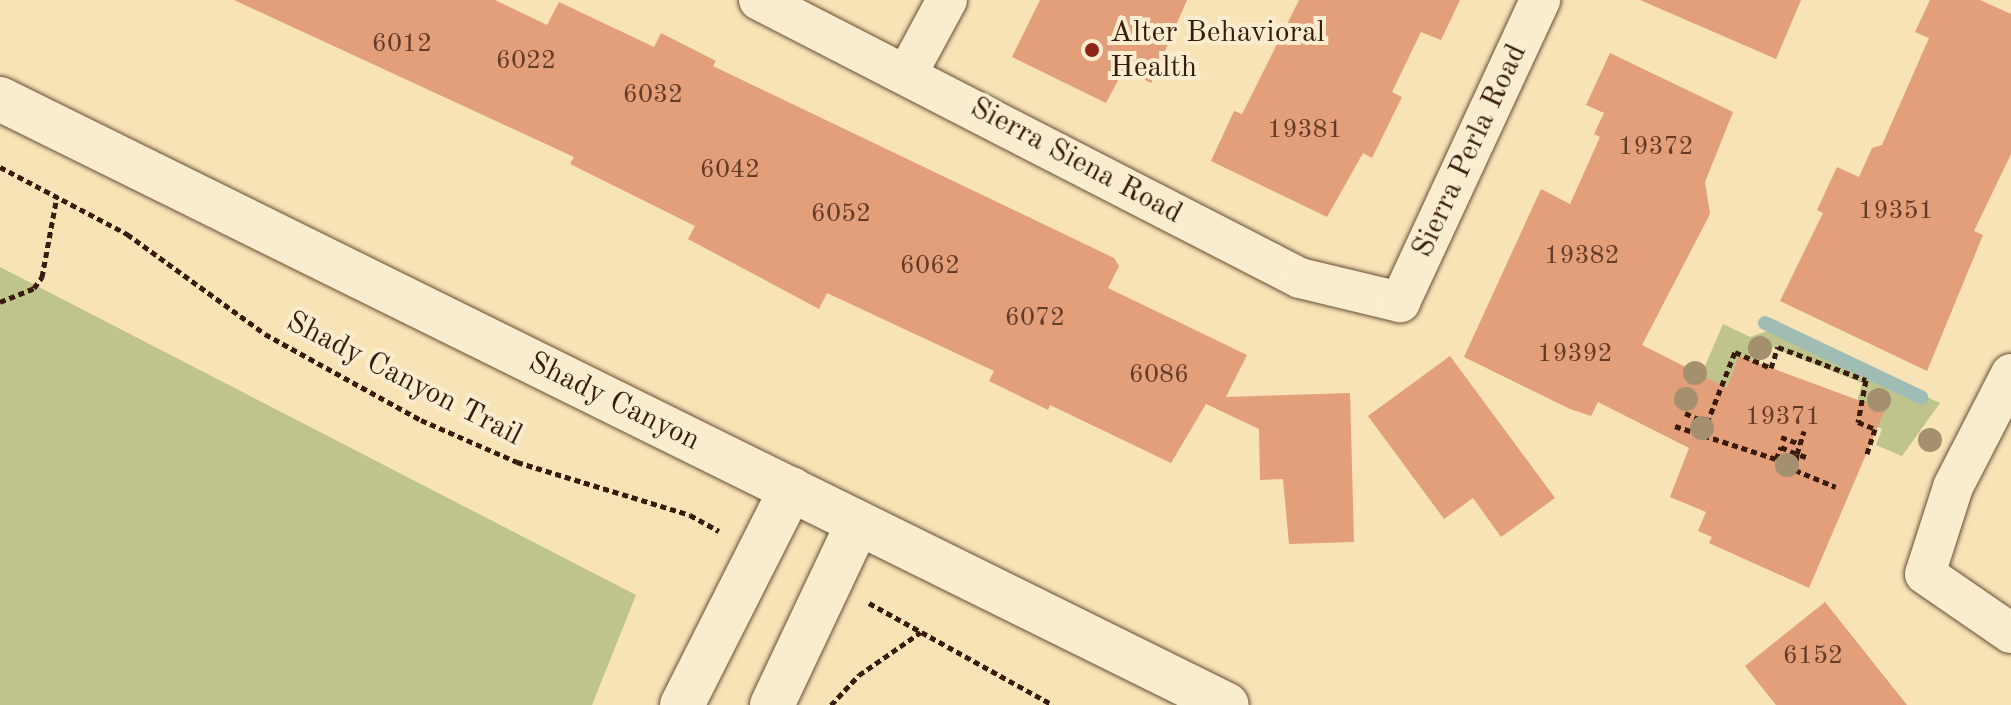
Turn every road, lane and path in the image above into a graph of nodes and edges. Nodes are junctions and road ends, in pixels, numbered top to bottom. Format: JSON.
{"nodes":[{"id":1,"x":759,"y":0,"type":"edge"},
{"id":2,"x":947,"y":0,"type":"edge"},
{"id":3,"x":1540,"y":0,"type":"edge"},
{"id":4,"x":908,"y":72,"type":"junction"},
{"id":5,"x":0,"y":99,"type":"edge"},
{"id":6,"x":0,"y":167,"type":"edge"},
{"id":7,"x":57,"y":196,"type":"junction"},
{"id":8,"x":0,"y":302,"type":"edge"},
{"id":9,"x":1400,"y":302,"type":"joint"},
{"id":10,"x":2011,"y":374,"type":"edge"},
{"id":11,"x":1685,"y":413,"type":"dead end"},
{"id":12,"x":1707,"y":423,"type":"junction"},
{"id":13,"x":1675,"y":426,"type":"dead end"},
{"id":14,"x":1804,"y":431,"type":"dead end"},
{"id":15,"x":1710,"y":434,"type":"junction"},
{"id":16,"x":1781,"y":437,"type":"dead end"},
{"id":17,"x":1800,"y":444,"type":"junction"},
{"id":18,"x":1797,"y":454,"type":"junction"},
{"id":19,"x":1806,"y":457,"type":"dead end"},
{"id":20,"x":1866,"y":457,"type":"dead end"},
{"id":21,"x":1836,"y":487,"type":"dead end"},
{"id":22,"x":791,"y":489,"type":"junction"},
{"id":23,"x":858,"y":523,"type":"junction"},
{"id":24,"x":728,"y":537,"type":"dead end"},
{"id":25,"x":867,"y":602,"type":"dead end"},
{"id":26,"x":921,"y":632,"type":"junction"},
{"id":27,"x":2011,"y":633,"type":"edge"},
{"id":28,"x":682,"y":705,"type":"edge"},
{"id":29,"x":772,"y":705,"type":"edge"},
{"id":30,"x":831,"y":705,"type":"edge"},
{"id":31,"x":1053,"y":705,"type":"edge"},
{"id":32,"x":1227,"y":705,"type":"edge"}],
"edges":[{"from":1,"to":4,"type":"street","name":"Sierra Siena Road"},
{"from":2,"to":4,"type":"street"},
{"from":3,"to":9,"type":"street","name":"Sierra Perla Road"},
{"from":4,"to":9,"type":"street","name":"Sierra Siena Road"},
{"from":5,"to":22,"type":"main road","name":"Shady Canyon"},
{"from":6,"to":7,"type":"path","name":"Shady Canyon Trail"},
{"from":7,"to":8,"type":"path"},
{"from":7,"to":24,"type":"path","name":"Shady Canyon Trail"},
{"from":10,"to":27,"type":"street"},
{"from":11,"to":12,"type":"path"},
{"from":12,"to":15,"type":"path"},
{"from":12,"to":20,"type":"path"},
{"from":13,"to":15,"type":"path"},
{"from":14,"to":17,"type":"path"},
{"from":15,"to":18,"type":"path"},
{"from":16,"to":17,"type":"path"},
{"from":17,"to":18,"type":"path"},
{"from":18,"to":19,"type":"path"},
{"from":18,"to":21,"type":"path"},
{"from":22,"to":23,"type":"main road","name":"Shady Canyon"},
{"from":22,"to":28,"type":"main road"},
{"from":23,"to":29,"type":"main road"},
{"from":23,"to":32,"type":"main road","name":"Shady Canyon"},
{"from":25,"to":26,"type":"path"},
{"from":26,"to":30,"type":"path"},
{"from":26,"to":31,"type":"path"}]}
